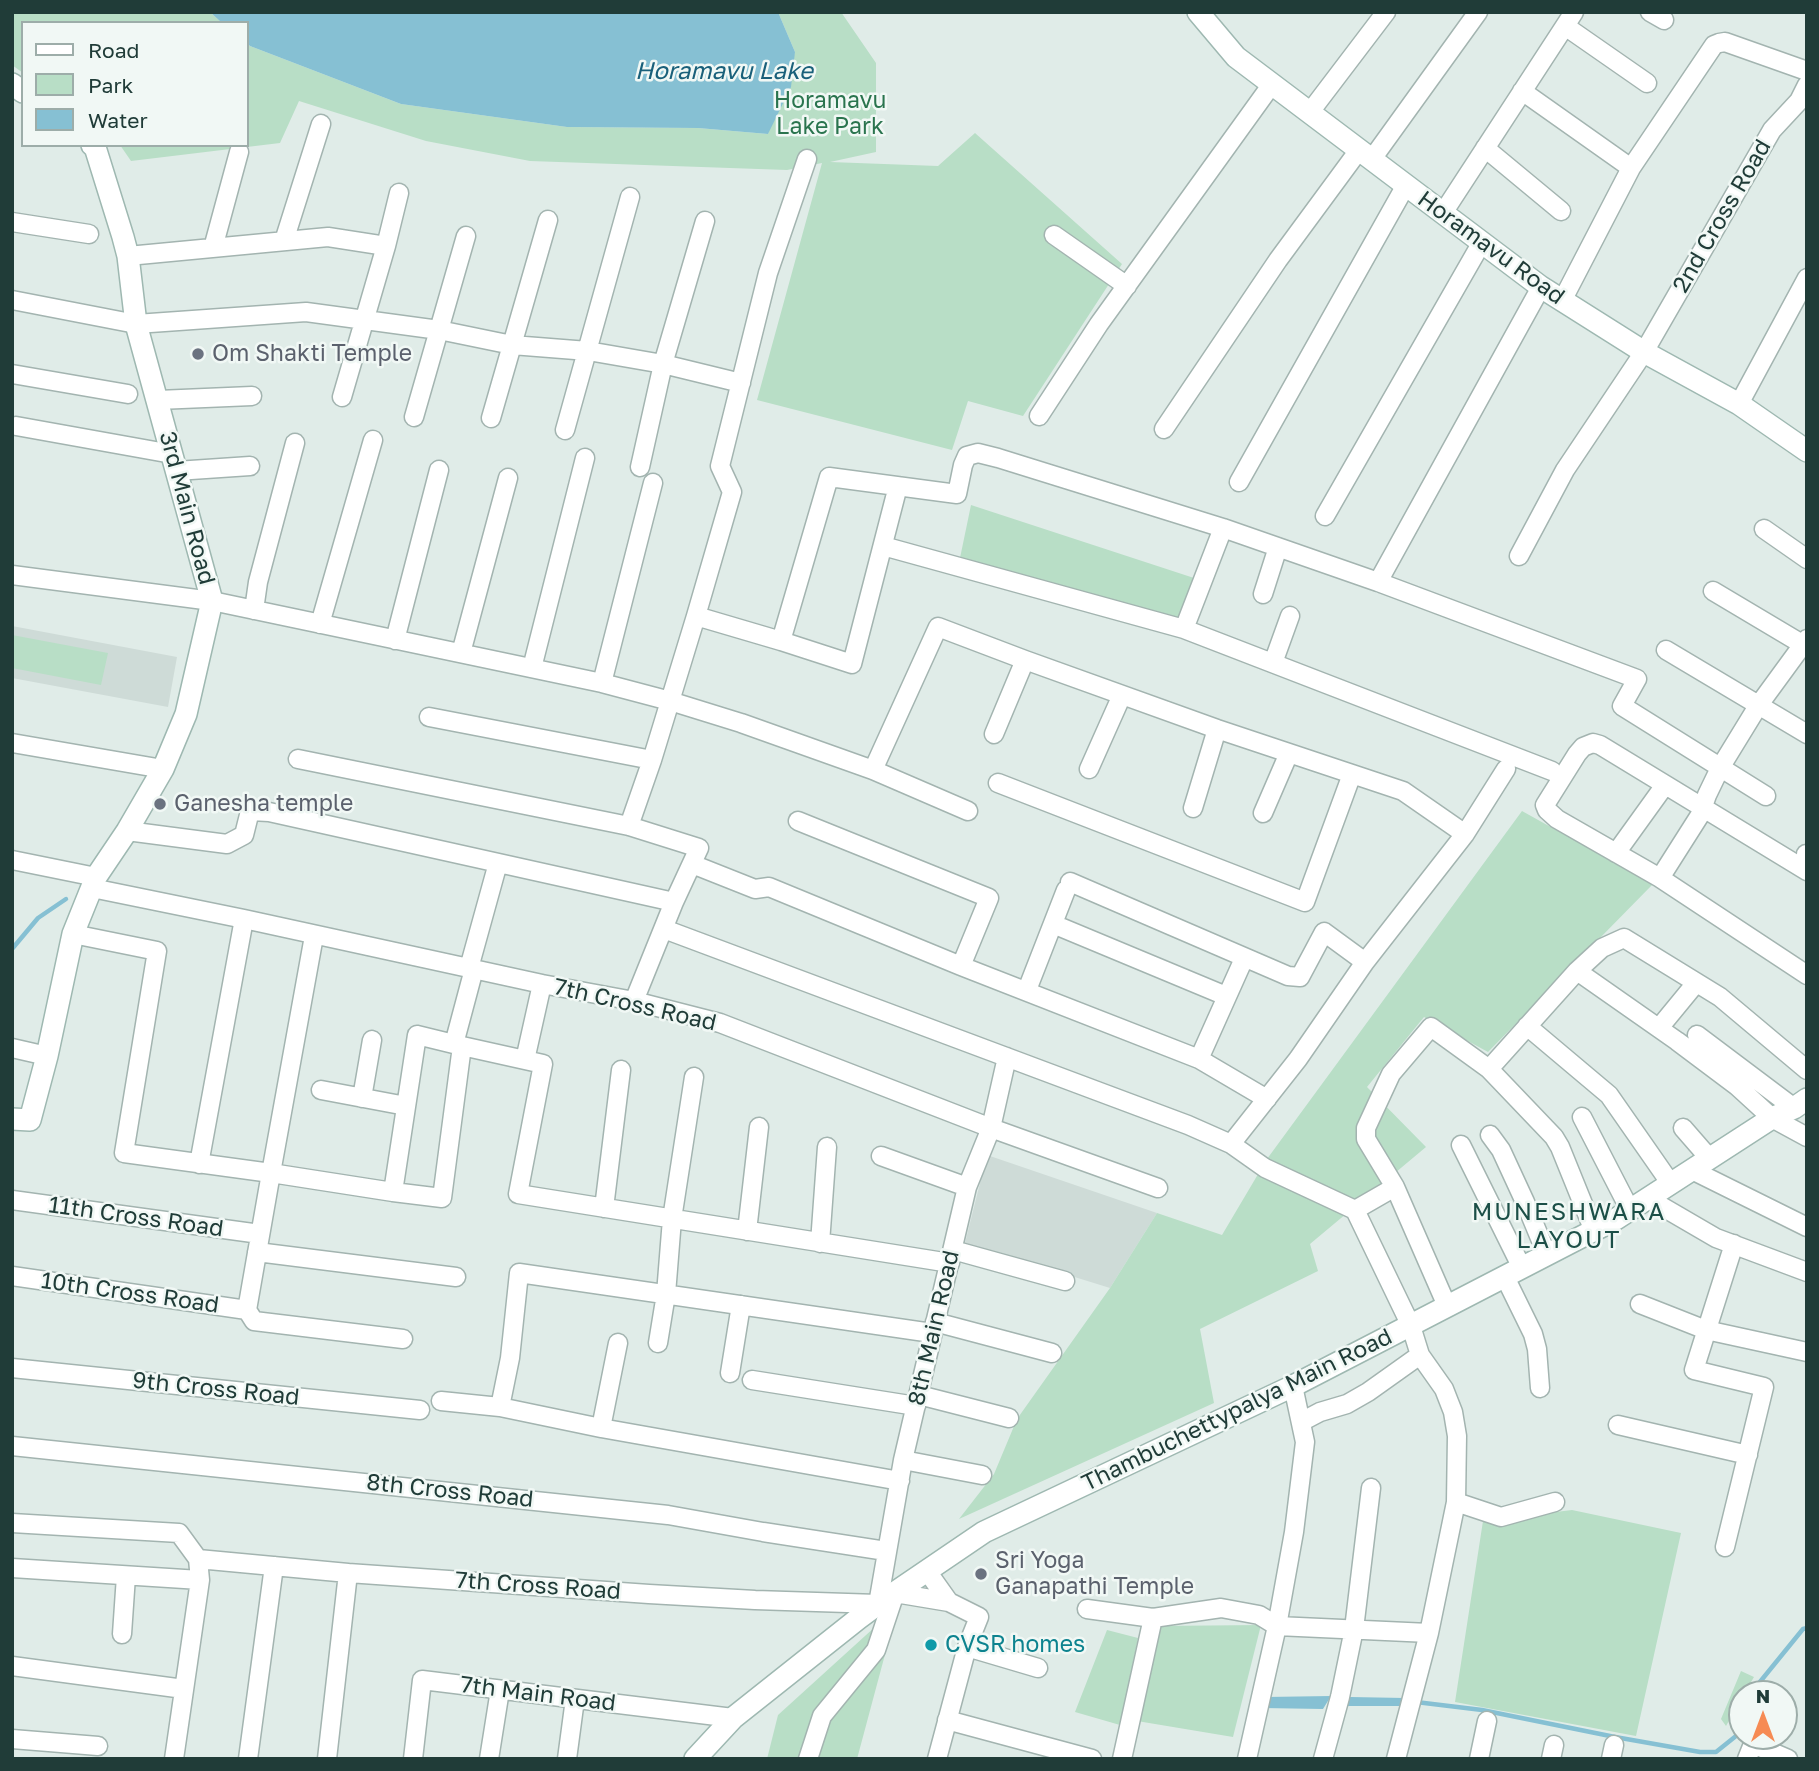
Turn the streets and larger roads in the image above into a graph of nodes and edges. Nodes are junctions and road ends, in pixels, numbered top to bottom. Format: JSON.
{"nodes":[{"id":1,"x":1198,"y":12,"type":"edge"},
{"id":2,"x":1386,"y":12,"type":"edge"},
{"id":3,"x":1475,"y":13,"type":"edge"},
{"id":4,"x":1569,"y":19,"type":"edge"},
{"id":5,"x":1807,"y":71,"type":"edge"},
{"id":6,"x":1647,"y":83,"type":"dead end"},
{"id":7,"x":1272,"y":84,"type":"junction"},
{"id":8,"x":1522,"y":91,"type":"junction"},
{"id":9,"x":1804,"y":98,"type":"edge"},
{"id":10,"x":1310,"y":112,"type":"junction"},
{"id":11,"x":321,"y":124,"type":"dead end"},
{"id":12,"x":95,"y":147,"type":"edge"},
{"id":13,"x":1485,"y":148,"type":"junction"},
{"id":14,"x":239,"y":152,"type":"dead end"},
{"id":15,"x":1365,"y":155,"type":"junction"},
{"id":16,"x":807,"y":159,"type":"dead end"},
{"id":17,"x":1631,"y":167,"type":"junction"},
{"id":18,"x":1406,"y":185,"type":"junction"},
{"id":19,"x":399,"y":192,"type":"dead end"},
{"id":20,"x":630,"y":197,"type":"dead end"},
{"id":21,"x":1561,"y":211,"type":"dead end"},
{"id":22,"x":1443,"y":213,"type":"junction"},
{"id":23,"x":548,"y":220,"type":"dead end"},
{"id":24,"x":705,"y":221,"type":"dead end"},
{"id":25,"x":12,"y":222,"type":"edge"},
{"id":26,"x":89,"y":234,"type":"dead end"},
{"id":27,"x":1054,"y":235,"type":"dead end"},
{"id":28,"x":466,"y":236,"type":"dead end"},
{"id":29,"x":284,"y":241,"type":"junction"},
{"id":30,"x":1482,"y":242,"type":"junction"},
{"id":31,"x":386,"y":246,"type":"junction"},
{"id":32,"x":212,"y":248,"type":"junction"},
{"id":33,"x":128,"y":256,"type":"junction"},
{"id":34,"x":1807,"y":278,"type":"edge"},
{"id":35,"x":1127,"y":286,"type":"junction"},
{"id":36,"x":1541,"y":287,"type":"junction"},
{"id":37,"x":12,"y":300,"type":"edge"},
{"id":38,"x":1562,"y":301,"type":"junction"},
{"id":39,"x":363,"y":321,"type":"junction"},
{"id":40,"x":136,"y":324,"type":"junction"},
{"id":41,"x":439,"y":330,"type":"junction"},
{"id":42,"x":512,"y":345,"type":"junction"},
{"id":43,"x":588,"y":351,"type":"junction"},
{"id":44,"x":1644,"y":352,"type":"junction"},
{"id":45,"x":663,"y":364,"type":"junction"},
{"id":46,"x":12,"y":374,"type":"edge"},
{"id":47,"x":741,"y":383,"type":"junction"},
{"id":48,"x":128,"y":394,"type":"dead end"},
{"id":49,"x":252,"y":396,"type":"dead end"},
{"id":50,"x":342,"y":397,"type":"dead end"},
{"id":51,"x":158,"y":400,"type":"junction"},
{"id":52,"x":1739,"y":404,"type":"junction"},
{"id":53,"x":1039,"y":416,"type":"dead end"},
{"id":54,"x":414,"y":417,"type":"dead end"},
{"id":55,"x":491,"y":418,"type":"dead end"},
{"id":56,"x":16,"y":426,"type":"dead end"},
{"id":57,"x":1164,"y":429,"type":"dead end"},
{"id":58,"x":565,"y":430,"type":"dead end"},
{"id":59,"x":373,"y":440,"type":"dead end"},
{"id":60,"x":295,"y":443,"type":"dead end"},
{"id":61,"x":1807,"y":452,"type":"edge"},
{"id":62,"x":585,"y":458,"type":"dead end"},
{"id":63,"x":174,"y":462,"type":"junction"},
{"id":64,"x":250,"y":466,"type":"dead end"},
{"id":65,"x":640,"y":467,"type":"dead end"},
{"id":66,"x":439,"y":470,"type":"dead end"},
{"id":67,"x":508,"y":478,"type":"dead end"},
{"id":68,"x":1239,"y":482,"type":"dead end"},
{"id":69,"x":653,"y":483,"type":"dead end"},
{"id":70,"x":898,"y":486,"type":"junction"},
{"id":71,"x":1325,"y":516,"type":"dead end"},
{"id":72,"x":1223,"y":528,"type":"junction"},
{"id":73,"x":1764,"y":529,"type":"dead end"},
{"id":74,"x":883,"y":546,"type":"junction"},
{"id":75,"x":1278,"y":547,"type":"junction"},
{"id":76,"x":1519,"y":556,"type":"dead end"},
{"id":77,"x":1807,"y":559,"type":"edge"},
{"id":78,"x":12,"y":575,"type":"edge"},
{"id":79,"x":1378,"y":582,"type":"junction"},
{"id":80,"x":1713,"y":591,"type":"dead end"},
{"id":81,"x":1264,"y":594,"type":"dead end"},
{"id":82,"x":212,"y":601,"type":"junction"},
{"id":83,"x":254,"y":610,"type":"junction"},
{"id":84,"x":696,"y":616,"type":"junction"},
{"id":85,"x":1290,"y":616,"type":"dead end"},
{"id":86,"x":320,"y":624,"type":"junction"},
{"id":87,"x":1184,"y":629,"type":"junction"},
{"id":88,"x":395,"y":640,"type":"junction"},
{"id":89,"x":781,"y":641,"type":"junction"},
{"id":90,"x":1806,"y":644,"type":"edge"},
{"id":91,"x":1666,"y":650,"type":"dead end"},
{"id":92,"x":461,"y":653,"type":"junction"},
{"id":93,"x":1025,"y":660,"type":"junction"},
{"id":94,"x":1273,"y":663,"type":"junction"},
{"id":95,"x":532,"y":668,"type":"junction"},
{"id":96,"x":602,"y":683,"type":"junction"},
{"id":97,"x":1122,"y":695,"type":"junction"},
{"id":98,"x":670,"y":701,"type":"junction"},
{"id":99,"x":1758,"y":706,"type":"junction"},
{"id":100,"x":429,"y":717,"type":"dead end"},
{"id":101,"x":1217,"y":729,"type":"junction"},
{"id":102,"x":994,"y":734,"type":"dead end"},
{"id":103,"x":1807,"y":734,"type":"edge"},
{"id":104,"x":12,"y":743,"type":"edge"},
{"id":105,"x":1289,"y":753,"type":"junction"},
{"id":106,"x":298,"y":759,"type":"dead end"},
{"id":107,"x":652,"y":760,"type":"junction"},
{"id":108,"x":1720,"y":768,"type":"junction"},
{"id":109,"x":163,"y":769,"type":"junction"},
{"id":110,"x":1089,"y":769,"type":"dead end"},
{"id":111,"x":1506,"y":769,"type":"dead end"},
{"id":112,"x":873,"y":770,"type":"junction"},
{"id":113,"x":1552,"y":771,"type":"dead end"},
{"id":114,"x":1352,"y":774,"type":"junction"},
{"id":115,"x":998,"y":783,"type":"dead end"},
{"id":116,"x":1665,"y":785,"type":"junction"},
{"id":117,"x":1766,"y":796,"type":"dead end"},
{"id":118,"x":1193,"y":808,"type":"dead end"},
{"id":119,"x":1703,"y":808,"type":"junction"},
{"id":120,"x":968,"y":811,"type":"dead end"},
{"id":121,"x":1263,"y":813,"type":"dead end"},
{"id":122,"x":798,"y":821,"type":"dead end"},
{"id":123,"x":629,"y":826,"type":"junction"},
{"id":124,"x":127,"y":831,"type":"junction"},
{"id":125,"x":1465,"y":834,"type":"junction"},
{"id":126,"x":1616,"y":853,"type":"junction"},
{"id":127,"x":12,"y":860,"type":"edge"},
{"id":128,"x":498,"y":863,"type":"junction"},
{"id":129,"x":692,"y":864,"type":"junction"},
{"id":130,"x":1807,"y":871,"type":"edge"},
{"id":131,"x":1660,"y":878,"type":"junction"},
{"id":132,"x":94,"y":882,"type":"junction"},
{"id":133,"x":674,"y":902,"type":"junction"},
{"id":134,"x":244,"y":919,"type":"junction"},
{"id":135,"x":1053,"y":924,"type":"junction"},
{"id":136,"x":664,"y":929,"type":"junction"},
{"id":137,"x":73,"y":934,"type":"junction"},
{"id":138,"x":314,"y":936,"type":"junction"},
{"id":139,"x":1365,"y":962,"type":"junction"},
{"id":140,"x":1242,"y":963,"type":"dead end"},
{"id":141,"x":961,"y":965,"type":"junction"},
{"id":142,"x":472,"y":969,"type":"junction"},
{"id":143,"x":1577,"y":971,"type":"junction"},
{"id":144,"x":1807,"y":975,"type":"edge"},
{"id":145,"x":1696,"y":983,"type":"junction"},
{"id":146,"x":542,"y":984,"type":"junction"},
{"id":147,"x":1027,"y":990,"type":"junction"},
{"id":148,"x":1226,"y":996,"type":"junction"},
{"id":149,"x":634,"y":1001,"type":"junction"},
{"id":150,"x":1527,"y":1026,"type":"junction"},
{"id":151,"x":1658,"y":1028,"type":"junction"},
{"id":152,"x":1697,"y":1035,"type":"dead end"},
{"id":153,"x":372,"y":1040,"type":"dead end"},
{"id":154,"x":458,"y":1045,"type":"junction"},
{"id":155,"x":12,"y":1048,"type":"edge"},
{"id":156,"x":47,"y":1056,"type":"junction"},
{"id":157,"x":1007,"y":1057,"type":"junction"},
{"id":158,"x":1199,"y":1059,"type":"junction"},
{"id":159,"x":525,"y":1060,"type":"junction"},
{"id":160,"x":1489,"y":1069,"type":"junction"},
{"id":161,"x":621,"y":1070,"type":"dead end"},
{"id":162,"x":1807,"y":1070,"type":"edge"},
{"id":163,"x":694,"y":1077,"type":"dead end"},
{"id":164,"x":321,"y":1090,"type":"dead end"},
{"id":165,"x":362,"y":1098,"type":"junction"},
{"id":166,"x":1266,"y":1099,"type":"junction"},
{"id":167,"x":1800,"y":1103,"type":"edge"},
{"id":168,"x":406,"y":1106,"type":"junction"},
{"id":169,"x":1582,"y":1116,"type":"dead end"},
{"id":170,"x":1772,"y":1118,"type":"junction"},
{"id":171,"x":12,"y":1119,"type":"edge"},
{"id":172,"x":759,"y":1127,"type":"dead end"},
{"id":173,"x":991,"y":1128,"type":"junction"},
{"id":174,"x":1683,"y":1128,"type":"dead end"},
{"id":175,"x":1490,"y":1135,"type":"dead end"},
{"id":176,"x":1807,"y":1137,"type":"edge"},
{"id":177,"x":1231,"y":1144,"type":"junction"},
{"id":178,"x":1461,"y":1145,"type":"dead end"},
{"id":179,"x":827,"y":1147,"type":"dead end"},
{"id":180,"x":881,"y":1156,"type":"dead end"},
{"id":181,"x":199,"y":1164,"type":"junction"},
{"id":182,"x":1701,"y":1164,"type":"junction"},
{"id":183,"x":271,"y":1173,"type":"junction"},
{"id":184,"x":1671,"y":1184,"type":"junction"},
{"id":185,"x":967,"y":1187,"type":"junction"},
{"id":186,"x":1158,"y":1188,"type":"dead end"},
{"id":187,"x":1395,"y":1188,"type":"junction"},
{"id":188,"x":393,"y":1192,"type":"junction"},
{"id":189,"x":1649,"y":1199,"type":"junction"},
{"id":190,"x":12,"y":1200,"type":"edge"},
{"id":191,"x":604,"y":1208,"type":"junction"},
{"id":192,"x":1355,"y":1210,"type":"junction"},
{"id":193,"x":1630,"y":1210,"type":"junction"},
{"id":194,"x":672,"y":1219,"type":"junction"},
{"id":195,"x":1807,"y":1227,"type":"edge"},
{"id":196,"x":747,"y":1231,"type":"junction"},
{"id":197,"x":1594,"y":1231,"type":"junction"},
{"id":198,"x":259,"y":1243,"type":"junction"},
{"id":199,"x":820,"y":1243,"type":"junction"},
{"id":200,"x":1734,"y":1244,"type":"junction"},
{"id":201,"x":1547,"y":1255,"type":"junction"},
{"id":202,"x":951,"y":1256,"type":"junction"},
{"id":203,"x":1513,"y":1272,"type":"junction"},
{"id":204,"x":1807,"y":1272,"type":"edge"},
{"id":205,"x":12,"y":1276,"type":"edge"},
{"id":206,"x":456,"y":1276,"type":"dead end"},
{"id":207,"x":1065,"y":1281,"type":"dead end"},
{"id":208,"x":666,"y":1294,"type":"junction"},
{"id":209,"x":1640,"y":1304,"type":"dead end"},
{"id":210,"x":741,"y":1305,"type":"junction"},
{"id":211,"x":1447,"y":1306,"type":"junction"},
{"id":212,"x":247,"y":1310,"type":"junction"},
{"id":213,"x":1410,"y":1326,"type":"junction"},
{"id":214,"x":934,"y":1328,"type":"junction"},
{"id":215,"x":1706,"y":1330,"type":"junction"},
{"id":216,"x":402,"y":1339,"type":"dead end"},
{"id":217,"x":618,"y":1343,"type":"dead end"},
{"id":218,"x":658,"y":1343,"type":"dead end"},
{"id":219,"x":1807,"y":1352,"type":"edge"},
{"id":220,"x":1052,"y":1353,"type":"dead end"},
{"id":221,"x":1420,"y":1355,"type":"junction"},
{"id":222,"x":12,"y":1368,"type":"edge"},
{"id":223,"x":730,"y":1373,"type":"dead end"},
{"id":224,"x":752,"y":1380,"type":"dead end"},
{"id":225,"x":1293,"y":1386,"type":"junction"},
{"id":226,"x":1540,"y":1388,"type":"dead end"},
{"id":227,"x":918,"y":1400,"type":"junction"},
{"id":228,"x":441,"y":1401,"type":"dead end"},
{"id":229,"x":500,"y":1407,"type":"junction"},
{"id":230,"x":420,"y":1410,"type":"dead end"},
{"id":231,"x":1009,"y":1418,"type":"dead end"},
{"id":232,"x":1301,"y":1422,"type":"junction"},
{"id":233,"x":1618,"y":1425,"type":"dead end"},
{"id":234,"x":601,"y":1428,"type":"junction"},
{"id":235,"x":12,"y":1446,"type":"edge"},
{"id":236,"x":1748,"y":1455,"type":"junction"},
{"id":237,"x":903,"y":1460,"type":"junction"},
{"id":238,"x":982,"y":1475,"type":"dead end"},
{"id":239,"x":900,"y":1481,"type":"junction"},
{"id":240,"x":1371,"y":1488,"type":"dead end"},
{"id":241,"x":1455,"y":1502,"type":"junction"},
{"id":242,"x":1555,"y":1502,"type":"dead end"},
{"id":243,"x":12,"y":1524,"type":"edge"},
{"id":244,"x":1725,"y":1547,"type":"dead end"},
{"id":245,"x":886,"y":1551,"type":"junction"},
{"id":246,"x":198,"y":1559,"type":"junction"},
{"id":247,"x":274,"y":1566,"type":"junction"},
{"id":248,"x":12,"y":1568,"type":"edge"},
{"id":249,"x":927,"y":1571,"type":"junction"},
{"id":250,"x":348,"y":1573,"type":"junction"},
{"id":251,"x":127,"y":1576,"type":"junction"},
{"id":252,"x":200,"y":1580,"type":"junction"},
{"id":253,"x":886,"y":1598,"type":"junction"},
{"id":254,"x":949,"y":1602,"type":"junction"},
{"id":255,"x":1087,"y":1609,"type":"dead end"},
{"id":256,"x":1153,"y":1618,"type":"junction"},
{"id":257,"x":1277,"y":1626,"type":"junction"},
{"id":258,"x":1354,"y":1629,"type":"junction"},
{"id":259,"x":1429,"y":1633,"type":"junction"},
{"id":260,"x":122,"y":1634,"type":"dead end"},
{"id":261,"x":967,"y":1647,"type":"junction"},
{"id":262,"x":12,"y":1666,"type":"edge"},
{"id":263,"x":1038,"y":1668,"type":"dead end"},
{"id":264,"x":184,"y":1689,"type":"junction"},
{"id":265,"x":499,"y":1690,"type":"junction"},
{"id":266,"x":575,"y":1699,"type":"junction"},
{"id":267,"x":733,"y":1718,"type":"junction"},
{"id":268,"x":947,"y":1720,"type":"junction"},
{"id":269,"x":1487,"y":1721,"type":"dead end"},
{"id":270,"x":12,"y":1739,"type":"edge"},
{"id":271,"x":98,"y":1746,"type":"dead end"},
{"id":272,"x":174,"y":1759,"type":"edge"},
{"id":273,"x":248,"y":1759,"type":"edge"},
{"id":274,"x":327,"y":1759,"type":"edge"},
{"id":275,"x":413,"y":1759,"type":"edge"},
{"id":276,"x":489,"y":1759,"type":"edge"},
{"id":277,"x":567,"y":1759,"type":"edge"},
{"id":278,"x":695,"y":1759,"type":"edge"},
{"id":279,"x":808,"y":1759,"type":"edge"},
{"id":280,"x":937,"y":1759,"type":"edge"},
{"id":281,"x":1092,"y":1759,"type":"edge"},
{"id":282,"x":1122,"y":1759,"type":"edge"},
{"id":283,"x":1247,"y":1759,"type":"edge"},
{"id":284,"x":1323,"y":1759,"type":"edge"},
{"id":285,"x":1396,"y":1759,"type":"edge"},
{"id":286,"x":1479,"y":1759,"type":"edge"},
{"id":287,"x":1747,"y":1759,"type":"edge"},
{"id":288,"x":1788,"y":1759,"type":"edge"}],
"edges":[{"from":1,"to":7,"type":"street","name":"Horamavu Road"},
{"from":2,"to":10,"type":"street"},
{"from":3,"to":15,"type":"street"},
{"from":4,"to":6,"type":"street"},
{"from":4,"to":8,"type":"street"},
{"from":5,"to":17,"type":"street"},
{"from":7,"to":10,"type":"street","name":"Horamavu Road"},
{"from":7,"to":35,"type":"street"},
{"from":8,"to":13,"type":"street"},
{"from":8,"to":17,"type":"street"},
{"from":9,"to":44,"type":"street","name":"2nd Cross Road"},
{"from":10,"to":15,"type":"street","name":"Horamavu Road"},
{"from":11,"to":29,"type":"street"},
{"from":12,"to":33,"type":"street","name":"3rd Main Road"},
{"from":13,"to":21,"type":"street"},
{"from":13,"to":22,"type":"street"},
{"from":14,"to":32,"type":"street"},
{"from":15,"to":18,"type":"street","name":"Horamavu Road"},
{"from":15,"to":57,"type":"street"},
{"from":16,"to":47,"type":"street"},
{"from":17,"to":38,"type":"street"},
{"from":18,"to":22,"type":"street","name":"Horamavu Road"},
{"from":18,"to":68,"type":"street"},
{"from":19,"to":31,"type":"street"},
{"from":20,"to":43,"type":"street"},
{"from":22,"to":30,"type":"street","name":"Horamavu Road"},
{"from":23,"to":42,"type":"street"},
{"from":24,"to":45,"type":"street"},
{"from":25,"to":26,"type":"street"},
{"from":27,"to":35,"type":"street"},
{"from":28,"to":41,"type":"street"},
{"from":29,"to":31,"type":"street"},
{"from":29,"to":32,"type":"street"},
{"from":30,"to":36,"type":"street","name":"Horamavu Road"},
{"from":30,"to":71,"type":"street"},
{"from":31,"to":39,"type":"street"},
{"from":32,"to":33,"type":"street"},
{"from":33,"to":40,"type":"street","name":"3rd Main Road"},
{"from":34,"to":52,"type":"street"},
{"from":35,"to":53,"type":"street"},
{"from":36,"to":38,"type":"street","name":"Horamavu Road"},
{"from":36,"to":79,"type":"street"},
{"from":37,"to":40,"type":"street"},
{"from":38,"to":44,"type":"street","name":"Horamavu Road"},
{"from":39,"to":40,"type":"street"},
{"from":39,"to":41,"type":"street"},
{"from":39,"to":50,"type":"street"},
{"from":40,"to":51,"type":"street","name":"3rd Main Road"},
{"from":41,"to":42,"type":"street"},
{"from":41,"to":54,"type":"street"},
{"from":42,"to":43,"type":"street"},
{"from":42,"to":55,"type":"street"},
{"from":43,"to":45,"type":"street"},
{"from":43,"to":58,"type":"street"},
{"from":44,"to":52,"type":"street","name":"Horamavu Road"},
{"from":44,"to":76,"type":"street","name":"2nd Cross Road"},
{"from":45,"to":47,"type":"street"},
{"from":45,"to":65,"type":"street"},
{"from":46,"to":48,"type":"street"},
{"from":47,"to":84,"type":"street"},
{"from":49,"to":51,"type":"street"},
{"from":51,"to":63,"type":"street","name":"3rd Main Road"},
{"from":52,"to":61,"type":"street","name":"Horamavu Road"},
{"from":56,"to":63,"type":"street"},
{"from":59,"to":86,"type":"street"},
{"from":60,"to":83,"type":"street"},
{"from":62,"to":95,"type":"street"},
{"from":63,"to":64,"type":"street"},
{"from":63,"to":82,"type":"street","name":"3rd Main Road"},
{"from":66,"to":88,"type":"street"},
{"from":67,"to":92,"type":"street"},
{"from":69,"to":96,"type":"street"},
{"from":70,"to":72,"type":"street"},
{"from":70,"to":74,"type":"street"},
{"from":70,"to":89,"type":"street"},
{"from":72,"to":75,"type":"street"},
{"from":72,"to":87,"type":"street"},
{"from":73,"to":77,"type":"street"},
{"from":74,"to":87,"type":"street"},
{"from":74,"to":89,"type":"street"},
{"from":75,"to":79,"type":"street"},
{"from":75,"to":81,"type":"street"},
{"from":78,"to":82,"type":"street"},
{"from":79,"to":108,"type":"street"},
{"from":80,"to":90,"type":"street"},
{"from":82,"to":83,"type":"street"},
{"from":82,"to":109,"type":"street","name":"3rd Main Road"},
{"from":83,"to":86,"type":"street"},
{"from":84,"to":89,"type":"street"},
{"from":84,"to":98,"type":"street"},
{"from":85,"to":94,"type":"street"},
{"from":86,"to":88,"type":"street"},
{"from":87,"to":94,"type":"street"},
{"from":88,"to":92,"type":"street"},
{"from":90,"to":99,"type":"street"},
{"from":91,"to":99,"type":"street"},
{"from":92,"to":95,"type":"street"},
{"from":93,"to":97,"type":"street"},
{"from":93,"to":102,"type":"street"},
{"from":93,"to":112,"type":"street"},
{"from":94,"to":113,"type":"street"},
{"from":95,"to":96,"type":"street"},
{"from":96,"to":98,"type":"street"},
{"from":97,"to":101,"type":"street"},
{"from":97,"to":110,"type":"street"},
{"from":98,"to":107,"type":"street"},
{"from":98,"to":112,"type":"street"},
{"from":99,"to":103,"type":"street"},
{"from":99,"to":108,"type":"street"},
{"from":100,"to":107,"type":"street"},
{"from":101,"to":105,"type":"street"},
{"from":101,"to":118,"type":"street"},
{"from":104,"to":109,"type":"street"},
{"from":105,"to":114,"type":"street"},
{"from":105,"to":121,"type":"street"},
{"from":106,"to":123,"type":"street"},
{"from":107,"to":123,"type":"street"},
{"from":108,"to":117,"type":"street"},
{"from":108,"to":119,"type":"street"},
{"from":109,"to":124,"type":"street","name":"3rd Main Road"},
{"from":111,"to":125,"type":"street"},
{"from":112,"to":120,"type":"street"},
{"from":114,"to":115,"type":"street"},
{"from":114,"to":125,"type":"street"},
{"from":116,"to":119,"type":"street"},
{"from":116,"to":126,"type":"street"},
{"from":116,"to":126,"type":"street"},
{"from":119,"to":130,"type":"street"},
{"from":119,"to":131,"type":"street"},
{"from":122,"to":141,"type":"street"},
{"from":123,"to":129,"type":"street"},
{"from":124,"to":128,"type":"street"},
{"from":124,"to":132,"type":"street","name":"3rd Main Road"},
{"from":125,"to":139,"type":"street"},
{"from":126,"to":131,"type":"street"},
{"from":127,"to":132,"type":"street","name":"7th Cross Road"},
{"from":128,"to":133,"type":"street"},
{"from":128,"to":142,"type":"street"},
{"from":129,"to":133,"type":"street"},
{"from":129,"to":141,"type":"street"},
{"from":131,"to":144,"type":"street"},
{"from":132,"to":134,"type":"street","name":"7th Cross Road"},
{"from":132,"to":137,"type":"street","name":"3rd Main Road"},
{"from":133,"to":136,"type":"street"},
{"from":134,"to":138,"type":"street","name":"7th Cross Road"},
{"from":134,"to":181,"type":"street"},
{"from":135,"to":139,"type":"street"},
{"from":135,"to":147,"type":"street"},
{"from":135,"to":148,"type":"street"},
{"from":136,"to":149,"type":"street"},
{"from":136,"to":157,"type":"street"},
{"from":137,"to":156,"type":"street","name":"3rd Main Road"},
{"from":137,"to":181,"type":"street"},
{"from":138,"to":142,"type":"street","name":"7th Cross Road"},
{"from":138,"to":183,"type":"street"},
{"from":139,"to":166,"type":"street"},
{"from":140,"to":148,"type":"street"},
{"from":141,"to":147,"type":"street"},
{"from":142,"to":146,"type":"street","name":"7th Cross Road"},
{"from":142,"to":154,"type":"street"},
{"from":143,"to":145,"type":"street"},
{"from":143,"to":150,"type":"street"},
{"from":143,"to":151,"type":"street"},
{"from":145,"to":151,"type":"street"},
{"from":145,"to":162,"type":"street"},
{"from":146,"to":149,"type":"street","name":"7th Cross Road"},
{"from":146,"to":159,"type":"street"},
{"from":147,"to":158,"type":"street"},
{"from":148,"to":158,"type":"street"},
{"from":149,"to":173,"type":"street","name":"7th Cross Road"},
{"from":150,"to":160,"type":"street"},
{"from":150,"to":184,"type":"street"},
{"from":151,"to":170,"type":"street"},
{"from":152,"to":167,"type":"street"},
{"from":153,"to":165,"type":"street"},
{"from":154,"to":159,"type":"street"},
{"from":154,"to":168,"type":"street"},
{"from":154,"to":188,"type":"street"},
{"from":155,"to":156,"type":"street"},
{"from":156,"to":171,"type":"street","name":"3rd Main Road"},
{"from":157,"to":173,"type":"street","name":"8th Main Road"},
{"from":157,"to":177,"type":"street"},
{"from":158,"to":166,"type":"street"},
{"from":159,"to":191,"type":"street"},
{"from":160,"to":187,"type":"street"},
{"from":160,"to":197,"type":"street"},
{"from":161,"to":191,"type":"street"},
{"from":163,"to":194,"type":"street"},
{"from":164,"to":165,"type":"street"},
{"from":165,"to":168,"type":"street"},
{"from":166,"to":177,"type":"street"},
{"from":167,"to":170,"type":"street","name":"Thambuchettypalya Main Road"},
{"from":168,"to":188,"type":"street"},
{"from":169,"to":193,"type":"street"},
{"from":170,"to":176,"type":"street"},
{"from":170,"to":182,"type":"street","name":"Thambuchettypalya Main Road"},
{"from":172,"to":196,"type":"street"},
{"from":173,"to":185,"type":"street","name":"8th Main Road"},
{"from":173,"to":186,"type":"street","name":"7th Cross Road"},
{"from":174,"to":182,"type":"street"},
{"from":175,"to":201,"type":"street"},
{"from":177,"to":192,"type":"street"},
{"from":178,"to":203,"type":"street"},
{"from":179,"to":199,"type":"street"},
{"from":180,"to":185,"type":"street"},
{"from":181,"to":183,"type":"street"},
{"from":182,"to":184,"type":"street","name":"Thambuchettypalya Main Road"},
{"from":182,"to":195,"type":"street"},
{"from":183,"to":188,"type":"street"},
{"from":183,"to":198,"type":"street"},
{"from":184,"to":189,"type":"street","name":"Thambuchettypalya Main Road"},
{"from":185,"to":202,"type":"street","name":"8th Main Road"},
{"from":187,"to":192,"type":"street"},
{"from":187,"to":211,"type":"street"},
{"from":189,"to":193,"type":"street","name":"Thambuchettypalya Main Road"},
{"from":189,"to":200,"type":"street"},
{"from":190,"to":198,"type":"street","name":"11th Cross Road"},
{"from":191,"to":194,"type":"street"},
{"from":192,"to":213,"type":"street"},
{"from":193,"to":197,"type":"street","name":"Thambuchettypalya Main Road"},
{"from":194,"to":196,"type":"street"},
{"from":194,"to":208,"type":"street"},
{"from":196,"to":199,"type":"street"},
{"from":197,"to":201,"type":"street","name":"Thambuchettypalya Main Road"},
{"from":198,"to":206,"type":"street","name":"11th Cross Road"},
{"from":198,"to":212,"type":"street"},
{"from":199,"to":202,"type":"street"},
{"from":200,"to":204,"type":"street"},
{"from":200,"to":215,"type":"street"},
{"from":201,"to":203,"type":"street","name":"Thambuchettypalya Main Road"},
{"from":202,"to":207,"type":"street"},
{"from":202,"to":214,"type":"street","name":"8th Main Road"},
{"from":203,"to":211,"type":"street","name":"Thambuchettypalya Main Road"},
{"from":203,"to":226,"type":"street"},
{"from":205,"to":212,"type":"street","name":"10th Cross Road"},
{"from":208,"to":210,"type":"street"},
{"from":208,"to":218,"type":"street"},
{"from":208,"to":229,"type":"street"},
{"from":209,"to":215,"type":"street"},
{"from":210,"to":214,"type":"street"},
{"from":210,"to":223,"type":"street"},
{"from":211,"to":213,"type":"street","name":"Thambuchettypalya Main Road"},
{"from":212,"to":216,"type":"street","name":"10th Cross Road"},
{"from":213,"to":221,"type":"street"},
{"from":213,"to":225,"type":"street","name":"Thambuchettypalya Main Road"},
{"from":214,"to":220,"type":"street"},
{"from":214,"to":227,"type":"street","name":"8th Main Road"},
{"from":215,"to":219,"type":"street"},
{"from":215,"to":236,"type":"street"},
{"from":217,"to":234,"type":"street"},
{"from":221,"to":232,"type":"street"},
{"from":221,"to":241,"type":"street"},
{"from":222,"to":230,"type":"street","name":"9th Cross Road"},
{"from":224,"to":227,"type":"street"},
{"from":225,"to":232,"type":"street"},
{"from":225,"to":249,"type":"street","name":"Thambuchettypalya Main Road"},
{"from":227,"to":231,"type":"street"},
{"from":227,"to":237,"type":"street","name":"8th Main Road"},
{"from":228,"to":229,"type":"street"},
{"from":229,"to":234,"type":"street"},
{"from":232,"to":257,"type":"street"},
{"from":233,"to":236,"type":"street"},
{"from":234,"to":239,"type":"street"},
{"from":235,"to":245,"type":"street","name":"8th Cross Road"},
{"from":236,"to":244,"type":"street"},
{"from":237,"to":238,"type":"street"},
{"from":237,"to":239,"type":"street","name":"8th Main Road"},
{"from":239,"to":245,"type":"street","name":"8th Main Road"},
{"from":240,"to":258,"type":"street"},
{"from":241,"to":242,"type":"street"},
{"from":241,"to":259,"type":"street"},
{"from":243,"to":246,"type":"street"},
{"from":245,"to":253,"type":"street","name":"8th Main Road"},
{"from":246,"to":247,"type":"street","name":"7th Cross Road"},
{"from":246,"to":252,"type":"street"},
{"from":247,"to":250,"type":"street","name":"7th Cross Road"},
{"from":247,"to":273,"type":"street"},
{"from":248,"to":251,"type":"street"},
{"from":249,"to":253,"type":"street","name":"Thambuchettypalya Main Road"},
{"from":249,"to":254,"type":"street"},
{"from":250,"to":253,"type":"street","name":"7th Cross Road"},
{"from":250,"to":274,"type":"street"},
{"from":251,"to":252,"type":"street"},
{"from":251,"to":260,"type":"street"},
{"from":252,"to":264,"type":"street"},
{"from":253,"to":254,"type":"street","name":"7th Cross Road"},
{"from":253,"to":267,"type":"street","name":"Thambuchettypalya Main Road"},
{"from":253,"to":279,"type":"street","name":"8th Main Road"},
{"from":254,"to":261,"type":"street"},
{"from":255,"to":256,"type":"street"},
{"from":256,"to":257,"type":"street"},
{"from":256,"to":282,"type":"street"},
{"from":257,"to":258,"type":"street"},
{"from":257,"to":283,"type":"street"},
{"from":258,"to":259,"type":"street"},
{"from":258,"to":284,"type":"street"},
{"from":259,"to":285,"type":"street"},
{"from":261,"to":263,"type":"street"},
{"from":261,"to":268,"type":"street"},
{"from":262,"to":264,"type":"street"},
{"from":264,"to":272,"type":"street"},
{"from":265,"to":266,"type":"street","name":"7th Main Road"},
{"from":265,"to":275,"type":"street","name":"7th Main Road"},
{"from":265,"to":276,"type":"street"},
{"from":266,"to":267,"type":"street","name":"7th Main Road"},
{"from":266,"to":277,"type":"street"},
{"from":267,"to":278,"type":"street","name":"Thambuchettypalya Main Road"},
{"from":268,"to":280,"type":"street"},
{"from":268,"to":281,"type":"street"},
{"from":269,"to":286,"type":"street"},
{"from":270,"to":271,"type":"street"},
{"from":287,"to":288,"type":"street"}]}
